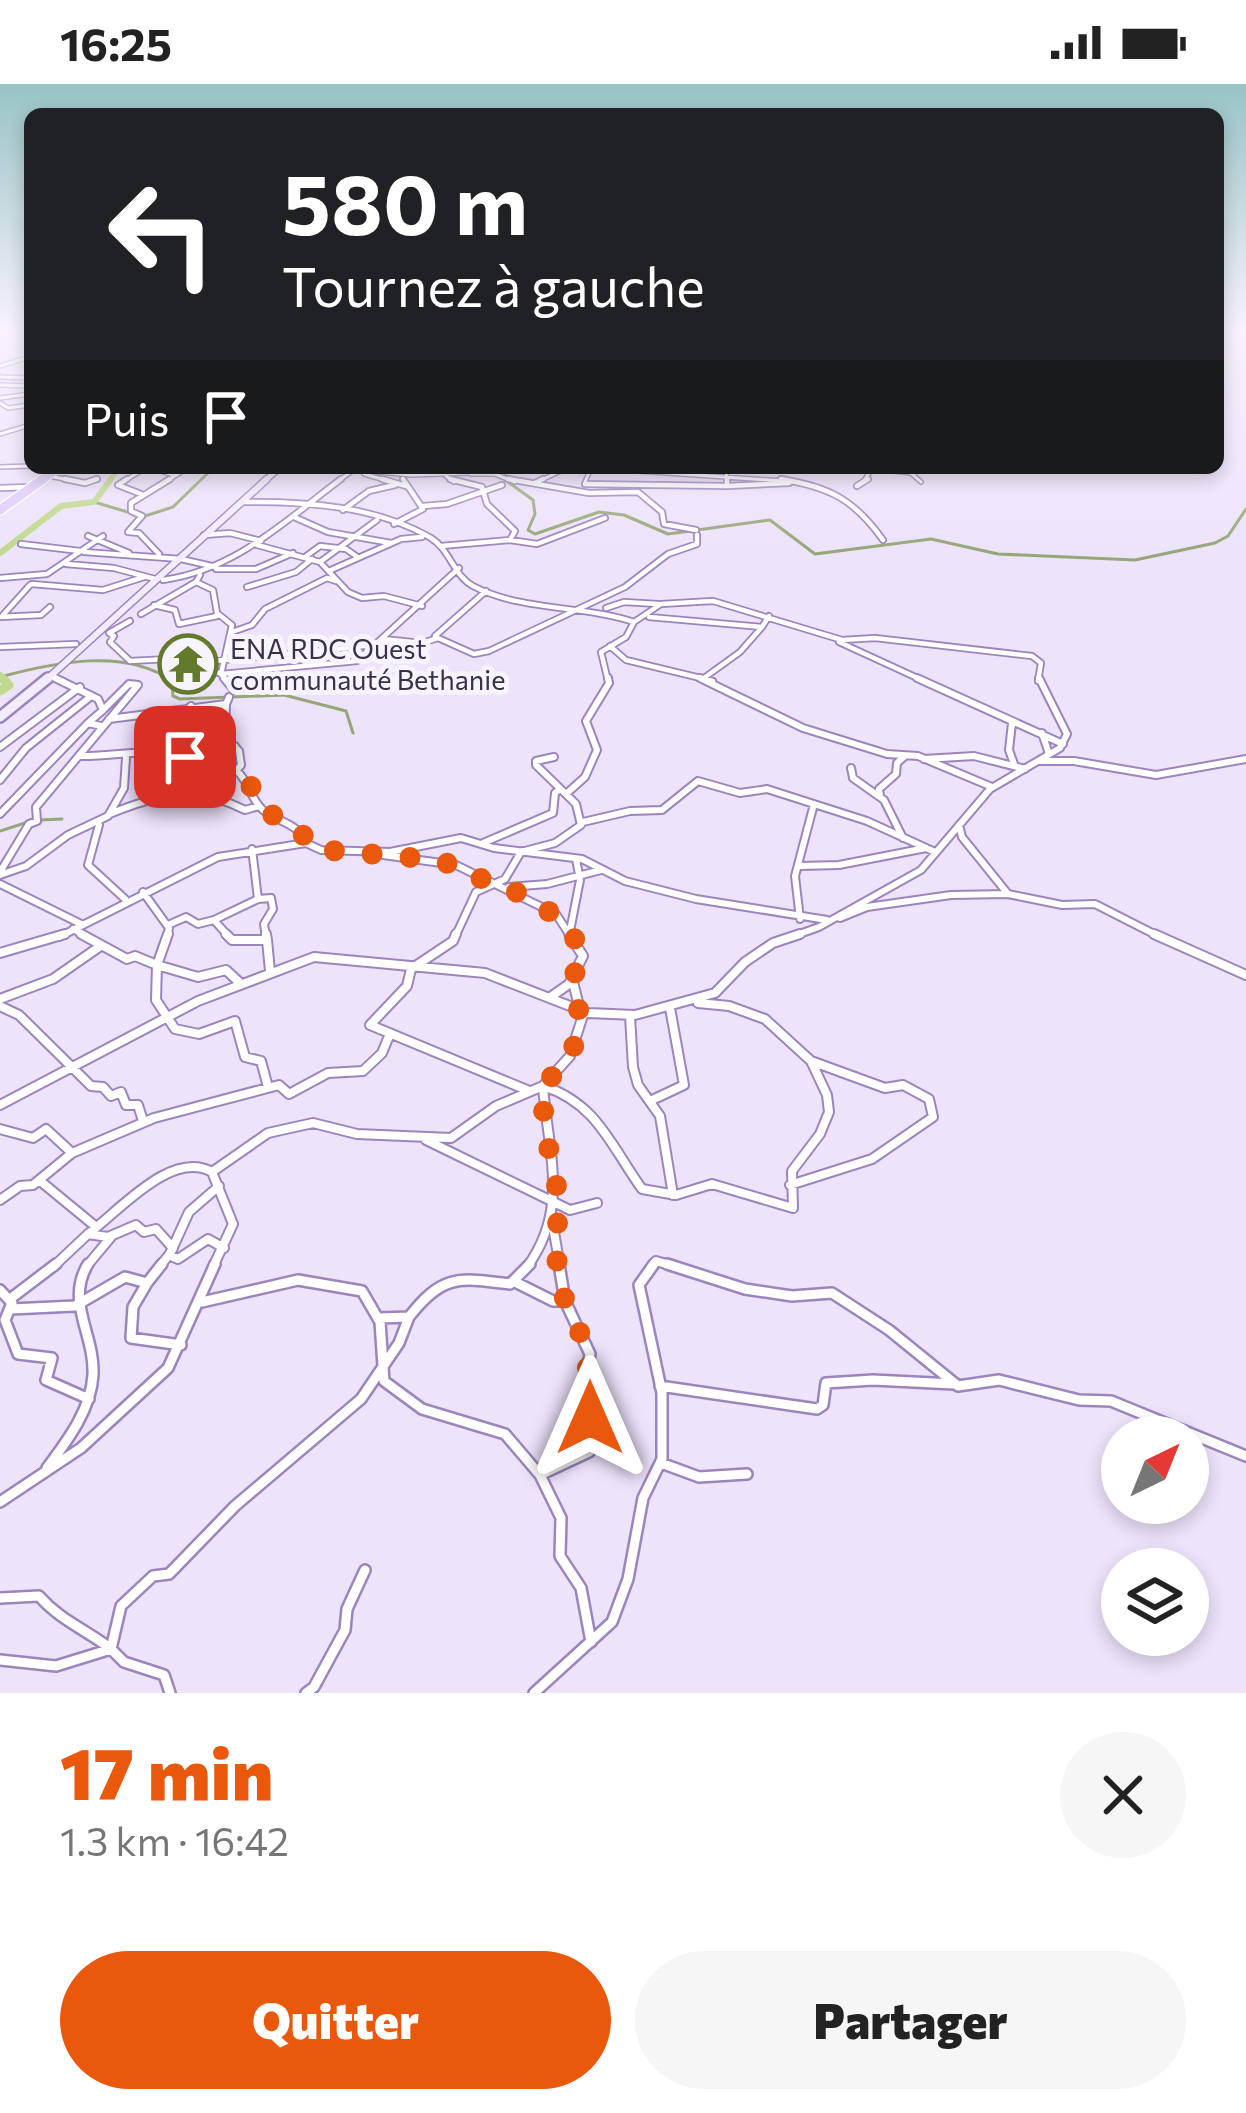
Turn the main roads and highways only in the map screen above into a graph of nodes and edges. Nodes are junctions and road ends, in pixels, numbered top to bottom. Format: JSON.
{"nodes":[{"id":1,"x":39,"y":474,"type":"edge"},
{"id":2,"x":273,"y":474,"type":"edge"},
{"id":3,"x":0,"y":510,"type":"edge"},
{"id":4,"x":0,"y":717,"type":"edge"}],
"edges":[{"from":1,"to":3,"type":"highway"},
{"from":2,"to":4,"type":"main road"}]}
